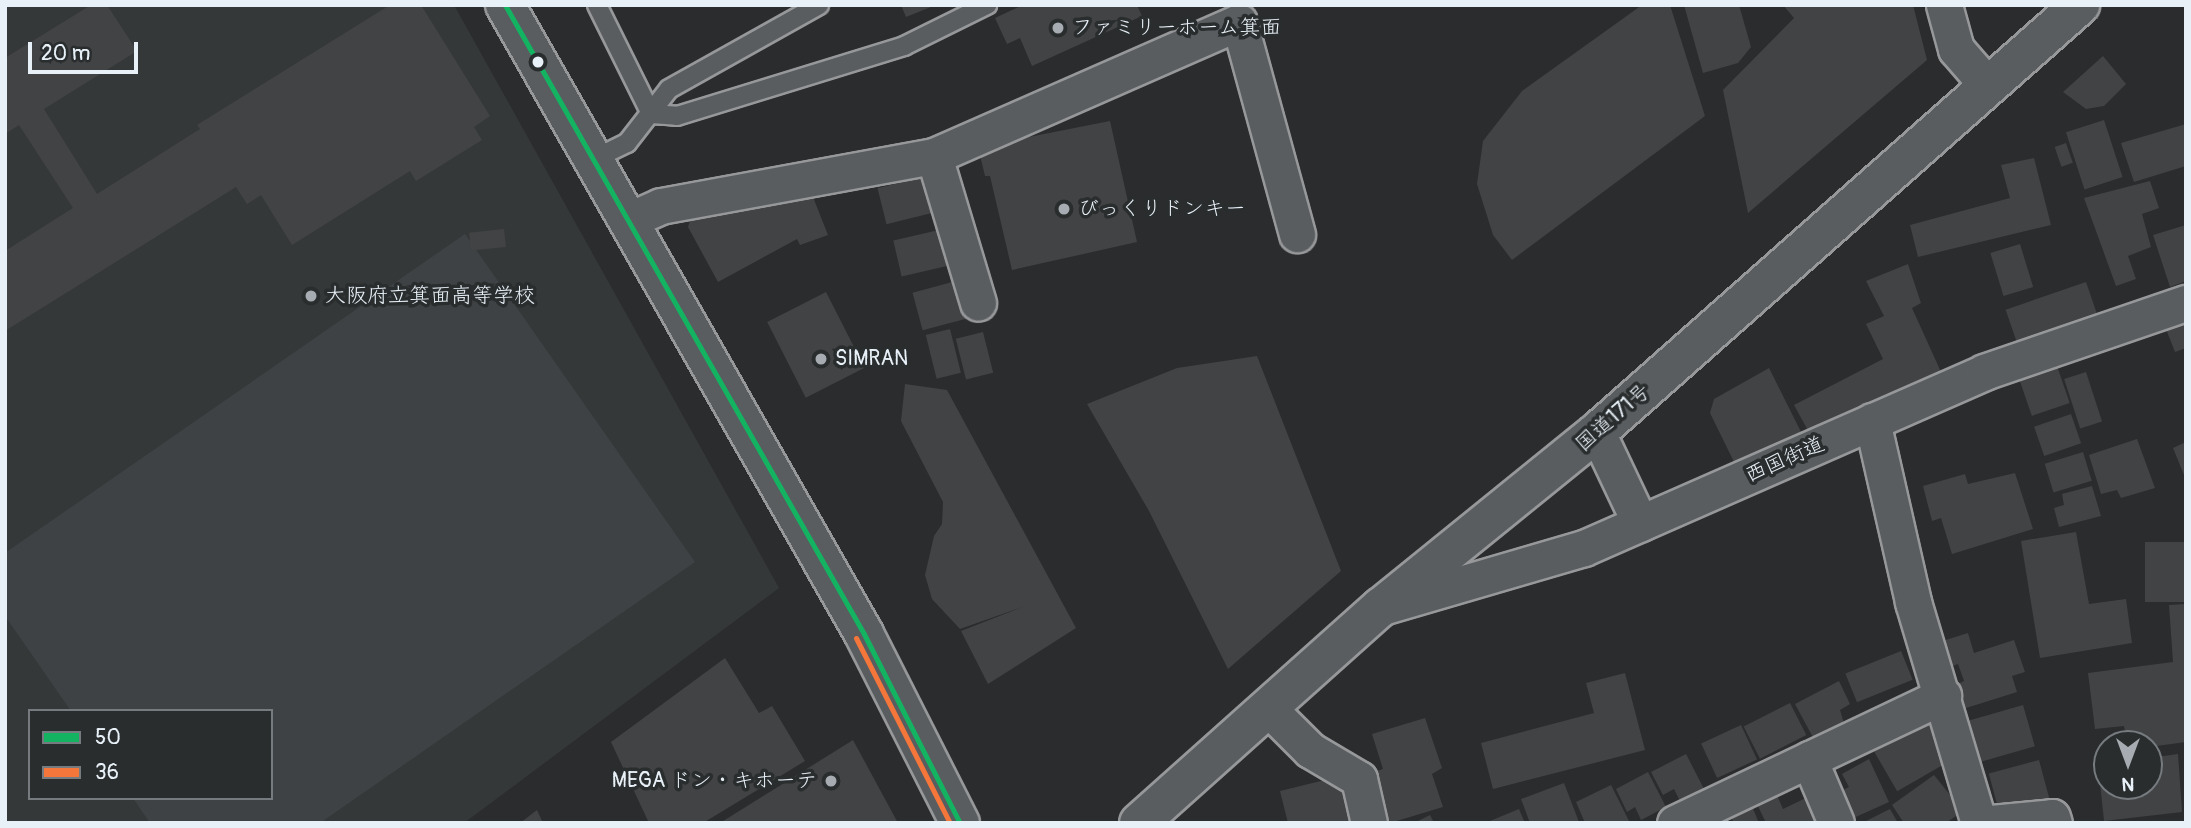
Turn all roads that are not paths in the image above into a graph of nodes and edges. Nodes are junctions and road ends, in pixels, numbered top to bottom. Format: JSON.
{"nodes":[{"id":1,"x":505,"y":5,"type":"edge"},
{"id":2,"x":597,"y":5,"type":"edge"},
{"id":3,"x":819,"y":5,"type":"edge"},
{"id":4,"x":987,"y":5,"type":"edge"},
{"id":5,"x":1944,"y":5,"type":"edge"},
{"id":6,"x":2080,"y":5,"type":"edge"},
{"id":7,"x":1988,"y":86,"type":"junction"},
{"id":8,"x":651,"y":114,"type":"junction"},
{"id":9,"x":934,"y":156,"type":"junction"},
{"id":10,"x":592,"y":160,"type":"junction"},
{"id":11,"x":627,"y":221,"type":"junction"},
{"id":12,"x":1297,"y":234,"type":"dead end"},
{"id":13,"x":978,"y":303,"type":"dead end"},
{"id":14,"x":2186,"y":303,"type":"edge"},
{"id":15,"x":1872,"y":421,"type":"junction"},
{"id":16,"x":1597,"y":432,"type":"junction"},
{"id":17,"x":1640,"y":523,"type":"junction"},
{"id":18,"x":1381,"y":607,"type":"junction"},
{"id":19,"x":1942,"y":696,"type":"junction"},
{"id":20,"x":1268,"y":708,"type":"junction"},
{"id":21,"x":1809,"y":759,"type":"junction"},
{"id":22,"x":960,"y":823,"type":"edge"},
{"id":23,"x":1139,"y":823,"type":"edge"},
{"id":24,"x":1369,"y":823,"type":"edge"},
{"id":25,"x":1675,"y":823,"type":"edge"},
{"id":26,"x":1836,"y":823,"type":"edge"},
{"id":27,"x":1979,"y":823,"type":"edge"},
{"id":28,"x":1991,"y":823,"type":"edge"},
{"id":29,"x":2054,"y":823,"type":"edge"}],
"edges":[{"from":1,"to":10,"type":"main road"},
{"from":2,"to":8,"type":"lane"},
{"from":3,"to":8,"type":"lane"},
{"from":4,"to":8,"type":"lane"},
{"from":5,"to":7,"type":"street"},
{"from":6,"to":7,"type":"main road","name":"国道171号"},
{"from":7,"to":16,"type":"main road","name":"国道171号"},
{"from":8,"to":10,"type":"lane"},
{"from":9,"to":11,"type":"street"},
{"from":9,"to":12,"type":"street"},
{"from":9,"to":13,"type":"street"},
{"from":10,"to":11,"type":"main road"},
{"from":11,"to":22,"type":"main road"},
{"from":14,"to":15,"type":"street","name":"西国街道"},
{"from":15,"to":17,"type":"street","name":"西国街道"},
{"from":15,"to":19,"type":"street"},
{"from":16,"to":17,"type":"street"},
{"from":16,"to":18,"type":"main road","name":"国道171号"},
{"from":17,"to":18,"type":"street","name":"西国街道"},
{"from":18,"to":20,"type":"main road","name":"国道171号"},
{"from":19,"to":21,"type":"street"},
{"from":19,"to":27,"type":"street"},
{"from":20,"to":23,"type":"main road","name":"国道171号"},
{"from":20,"to":24,"type":"street"},
{"from":21,"to":25,"type":"street"},
{"from":21,"to":26,"type":"street"},
{"from":28,"to":29,"type":"street"}]}
